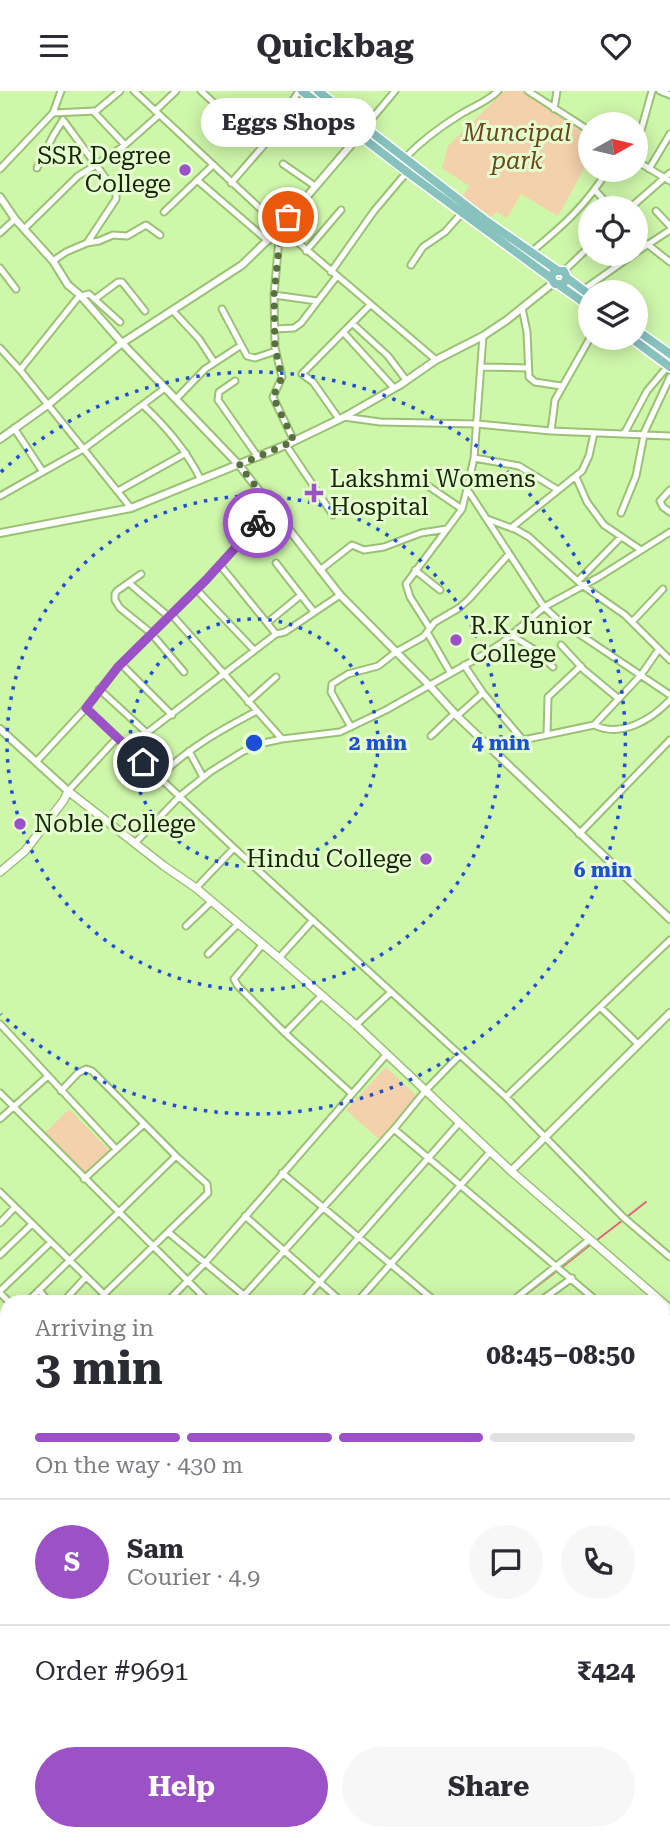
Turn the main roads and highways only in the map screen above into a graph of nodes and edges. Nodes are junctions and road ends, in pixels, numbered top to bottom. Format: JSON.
{"nodes":[{"id":1,"x":301,"y":91,"type":"edge"},
{"id":2,"x":318,"y":91,"type":"edge"},
{"id":3,"x":362,"y":131,"type":"junction"},
{"id":4,"x":558,"y":277,"type":"junction"},
{"id":5,"x":578,"y":288,"type":"edge"},
{"id":6,"x":578,"y":296,"type":"edge"},
{"id":7,"x":648,"y":338,"type":"edge"},
{"id":8,"x":647,"y":350,"type":"edge"},
{"id":9,"x":670,"y":354,"type":"edge"},
{"id":10,"x":669,"y":366,"type":"edge"},
{"id":11,"x":0,"y":872,"type":"edge"},
{"id":12,"x":654,"y":1295,"type":"edge"}],
"edges":[{"from":1,"to":3,"type":"main road"},
{"from":2,"to":3,"type":"main road"},
{"from":3,"to":4,"type":"main road"},
{"from":3,"to":4,"type":"main road"},
{"from":4,"to":5,"type":"main road"},
{"from":4,"to":6,"type":"main road"},
{"from":7,"to":9,"type":"main road"},
{"from":8,"to":10,"type":"main road"},
{"from":11,"to":12,"type":"main road"}]}
